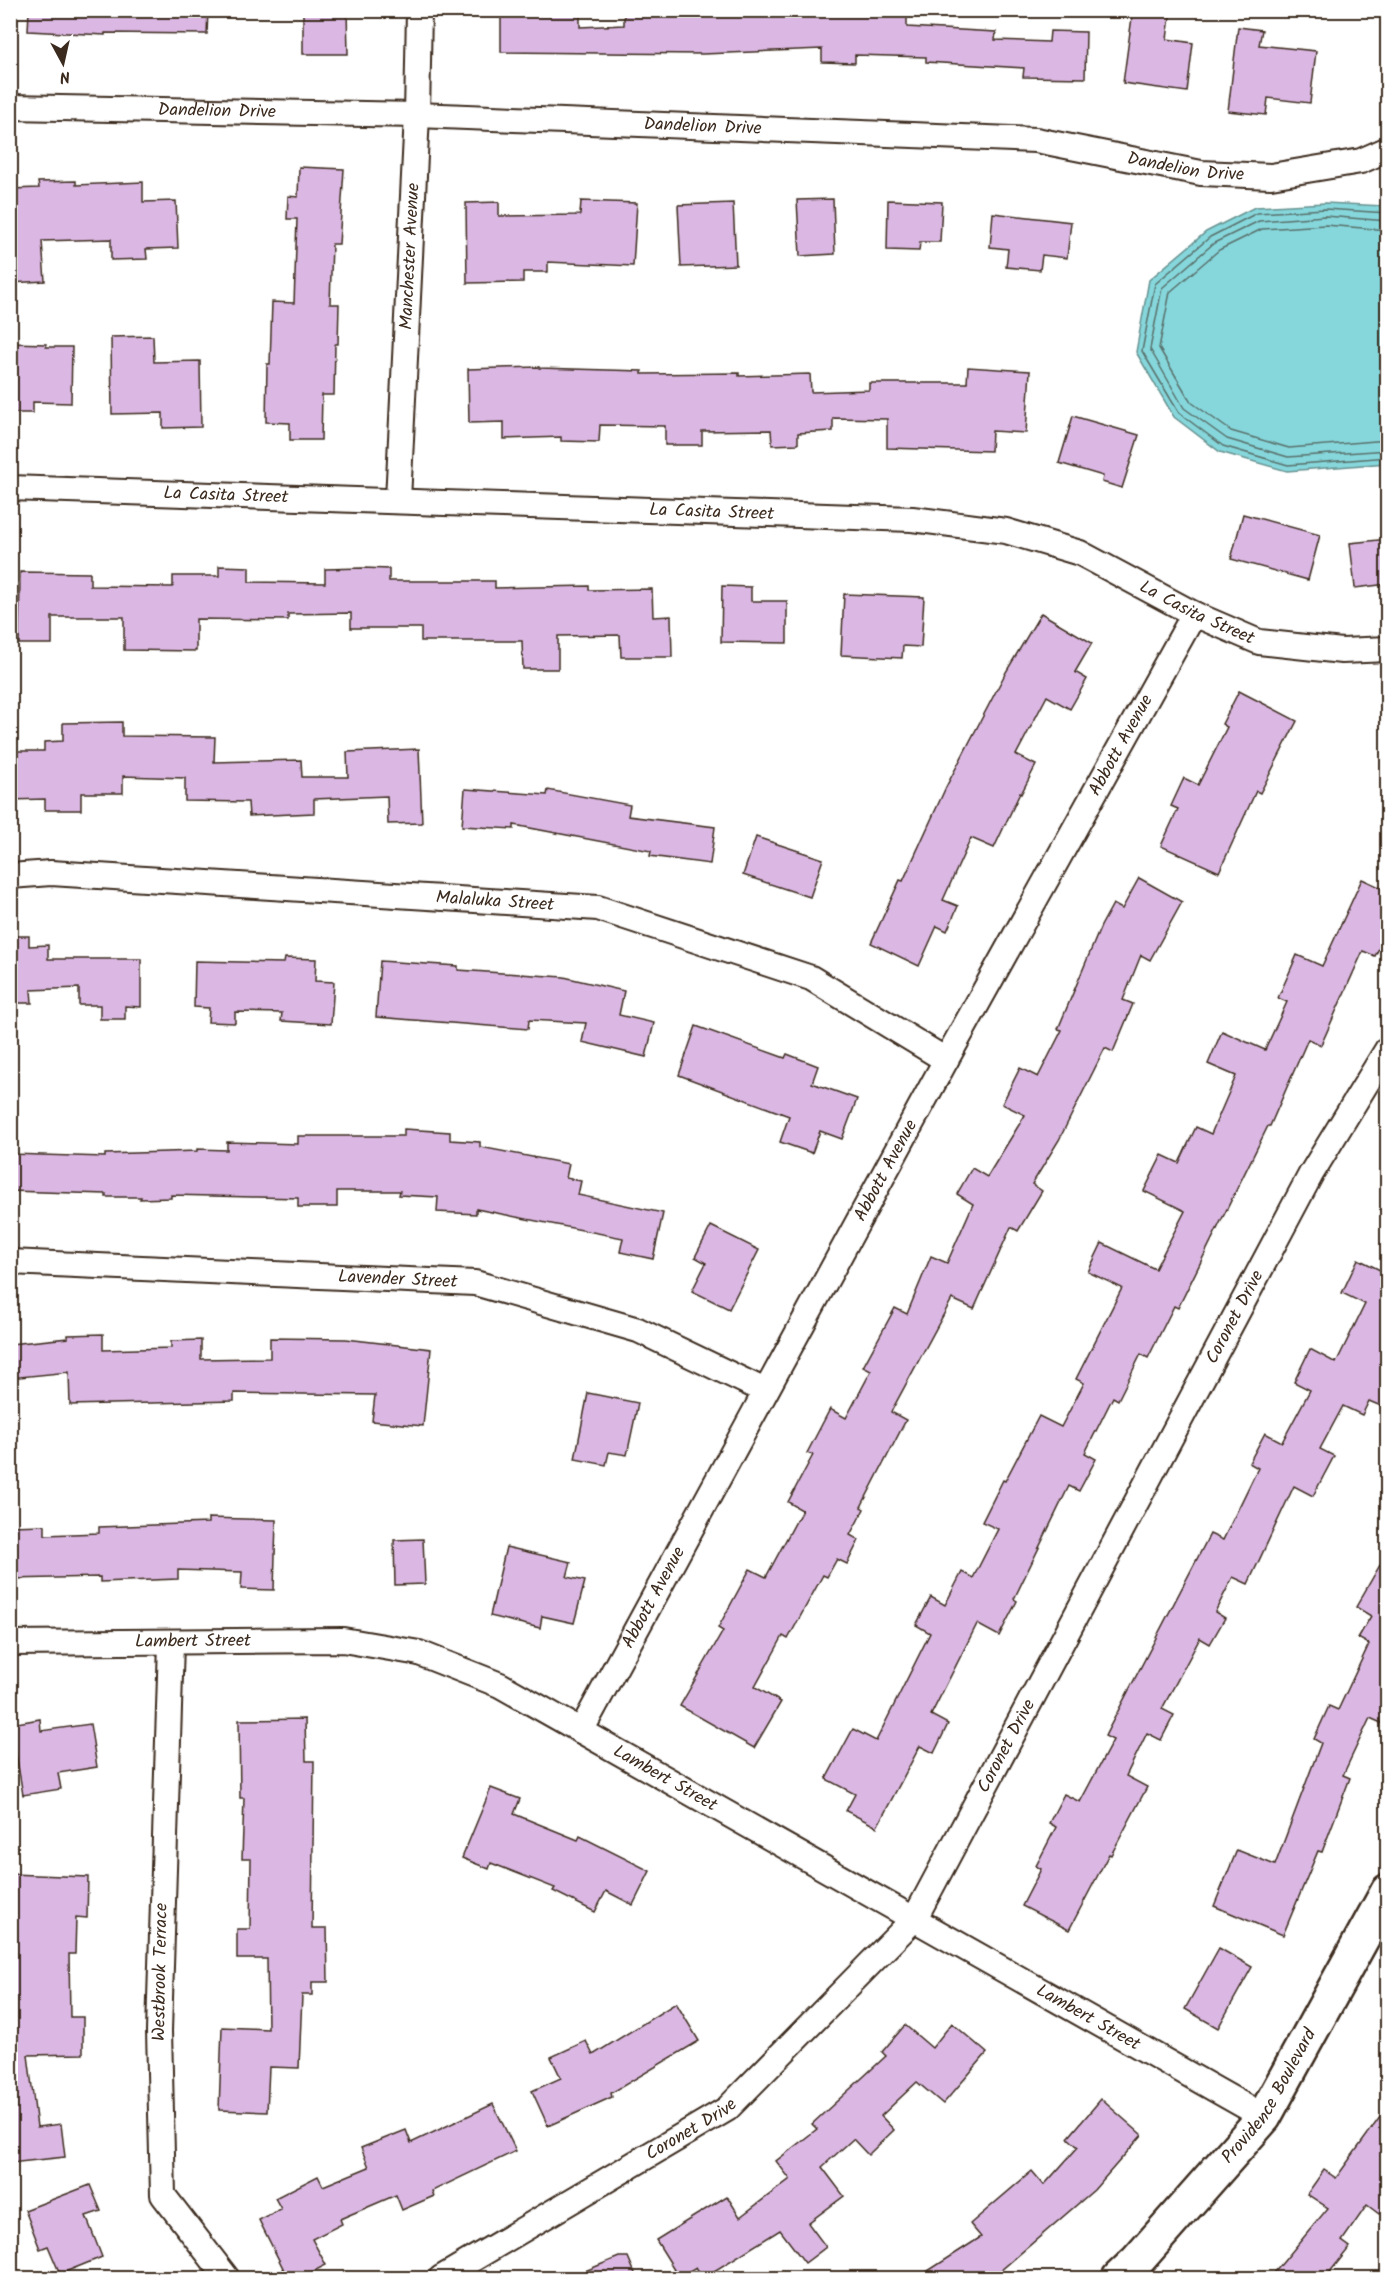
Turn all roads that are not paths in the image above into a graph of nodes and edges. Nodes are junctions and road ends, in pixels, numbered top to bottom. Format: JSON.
{"nodes":[{"id":1,"x":419,"y":10,"type":"edge"},
{"id":2,"x":10,"y":107,"type":"edge"},
{"id":3,"x":417,"y":115,"type":"junction"},
{"id":4,"x":1388,"y":149,"type":"edge"},
{"id":5,"x":10,"y":488,"type":"edge"},
{"id":6,"x":398,"y":500,"type":"junction"},
{"id":7,"x":1194,"y":614,"type":"junction"},
{"id":8,"x":1388,"y":649,"type":"edge"},
{"id":9,"x":10,"y":876,"type":"edge"},
{"id":10,"x":1388,"y":1048,"type":"edge"},
{"id":11,"x":946,"y":1060,"type":"junction"},
{"id":12,"x":10,"y":1262,"type":"edge"},
{"id":13,"x":765,"y":1391,"type":"junction"},
{"id":14,"x":10,"y":1643,"type":"edge"},
{"id":15,"x":171,"y":1643,"type":"junction"},
{"id":16,"x":581,"y":1731,"type":"junction"},
{"id":17,"x":1388,"y":1891,"type":"edge"},
{"id":18,"x":915,"y":1918,"type":"junction"},
{"id":19,"x":1264,"y":2116,"type":"junction"},
{"id":20,"x":227,"y":2278,"type":"edge"},
{"id":21,"x":441,"y":2278,"type":"edge"},
{"id":22,"x":1119,"y":2278,"type":"edge"}],
"edges":[{"from":1,"to":3,"type":"street","name":"Manchester Avenue"},
{"from":2,"to":3,"type":"street","name":"Dandelion Drive"},
{"from":3,"to":4,"type":"street","name":"Dandelion Drive"},
{"from":3,"to":6,"type":"street","name":"Manchester Avenue"},
{"from":5,"to":6,"type":"street","name":"La Casita Street"},
{"from":6,"to":7,"type":"street","name":"La Casita Street"},
{"from":7,"to":8,"type":"street","name":"La Casita Street"},
{"from":7,"to":11,"type":"street","name":"Abbott Avenue"},
{"from":9,"to":11,"type":"street","name":"Malaluka Street"},
{"from":10,"to":18,"type":"street","name":"Coronet Drive"},
{"from":11,"to":13,"type":"street","name":"Abbott Avenue"},
{"from":12,"to":13,"type":"street","name":"Lavender Street"},
{"from":13,"to":16,"type":"street","name":"Abbott Avenue"},
{"from":14,"to":15,"type":"street","name":"Lambert Street"},
{"from":15,"to":16,"type":"street","name":"Lambert Street"},
{"from":15,"to":20,"type":"street","name":"Westbrook Terrace"},
{"from":16,"to":18,"type":"street","name":"Lambert Street"},
{"from":17,"to":19,"type":"main road","name":"Providence Boulevard"},
{"from":18,"to":19,"type":"street","name":"Lambert Street"},
{"from":18,"to":21,"type":"street","name":"Coronet Drive"},
{"from":19,"to":22,"type":"main road","name":"Providence Boulevard"}]}
